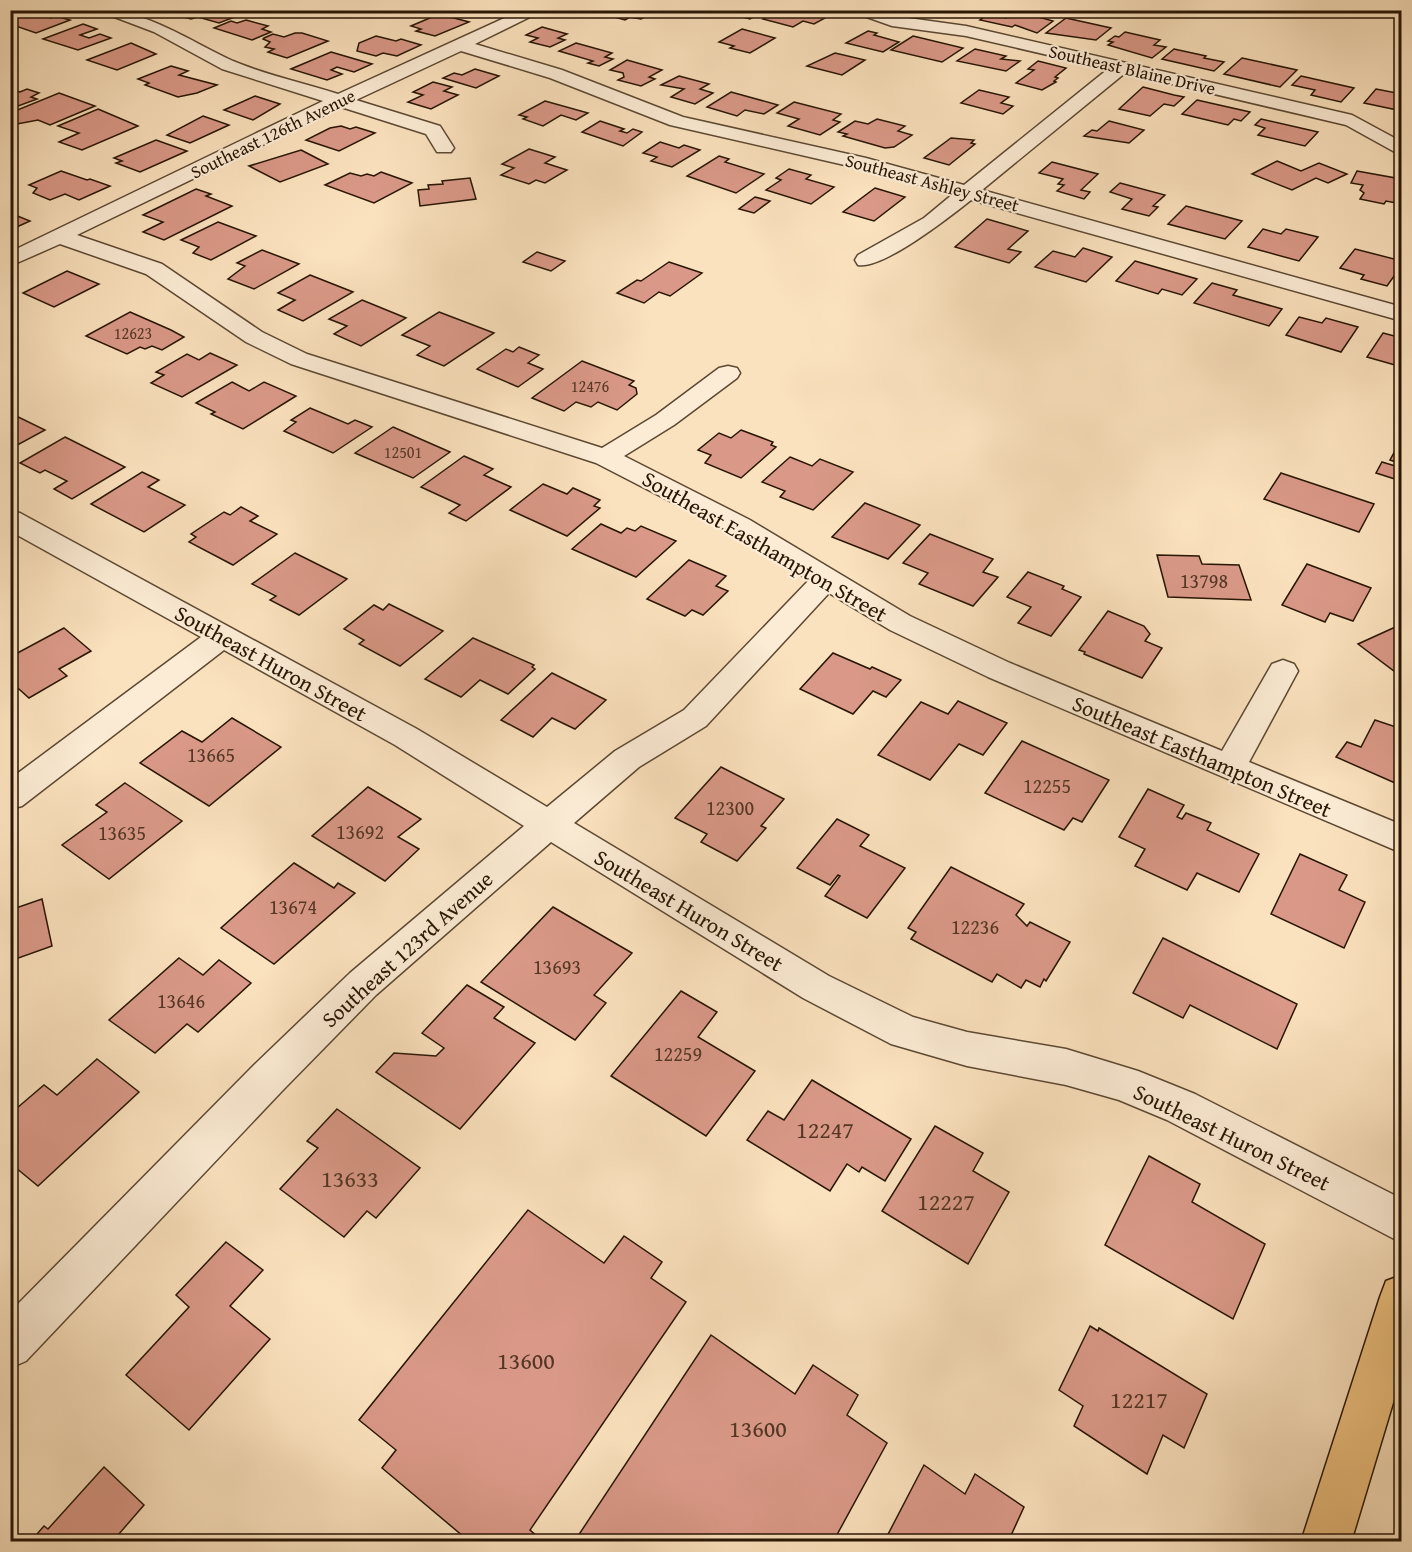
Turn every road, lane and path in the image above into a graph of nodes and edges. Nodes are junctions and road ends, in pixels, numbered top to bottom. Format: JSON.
{"nodes":[{"id":1,"x":104,"y":10,"type":"edge"},
{"id":2,"x":536,"y":10,"type":"edge"},
{"id":3,"x":855,"y":10,"type":"edge"},
{"id":4,"x":464,"y":46,"type":"junction"},
{"id":5,"x":1122,"y":67,"type":"junction"},
{"id":6,"x":340,"y":100,"type":"junction"},
{"id":7,"x":444,"y":148,"type":"dead end"},
{"id":8,"x":1401,"y":150,"type":"edge"},
{"id":9,"x":970,"y":192,"type":"junction"},
{"id":10,"x":61,"y":237,"type":"junction"},
{"id":11,"x":10,"y":260,"type":"edge"},
{"id":12,"x":866,"y":260,"type":"dead end"},
{"id":13,"x":1401,"y":314,"type":"edge"},
{"id":14,"x":728,"y":373,"type":"dead end"},
{"id":15,"x":604,"y":457,"type":"junction"},
{"id":16,"x":10,"y":519,"type":"edge"},
{"id":17,"x":826,"y":579,"type":"junction"},
{"id":18,"x":222,"y":636,"type":"junction"},
{"id":19,"x":1283,"y":671,"type":"dead end"},
{"id":20,"x":1229,"y":768,"type":"junction"},
{"id":21,"x":10,"y":797,"type":"edge"},
{"id":22,"x":547,"y":825,"type":"junction"},
{"id":23,"x":1401,"y":840,"type":"edge"},
{"id":24,"x":1401,"y":1222,"type":"edge"},
{"id":25,"x":1401,"y":1297,"type":"edge"},
{"id":26,"x":10,"y":1345,"type":"edge"},
{"id":27,"x":1326,"y":1542,"type":"edge"}],
"edges":[{"from":1,"to":6,"type":"street"},
{"from":2,"to":4,"type":"street","name":"Southeast 126th Avenue"},
{"from":3,"to":5,"type":"street","name":"Southeast Blaine Drive"},
{"from":4,"to":6,"type":"street","name":"Southeast 126th Avenue"},
{"from":4,"to":9,"type":"street","name":"Southeast Ashley Street"},
{"from":5,"to":8,"type":"street","name":"Southeast Blaine Drive"},
{"from":5,"to":9,"type":"street"},
{"from":6,"to":7,"type":"street"},
{"from":6,"to":10,"type":"street","name":"Southeast 126th Avenue"},
{"from":9,"to":12,"type":"street"},
{"from":9,"to":13,"type":"street","name":"Southeast Ashley Street"},
{"from":10,"to":11,"type":"street","name":"Southeast 126th Avenue"},
{"from":10,"to":15,"type":"street","name":"Southeast Easthampton Street"},
{"from":14,"to":15,"type":"street"},
{"from":15,"to":17,"type":"street","name":"Southeast Easthampton Street"},
{"from":16,"to":18,"type":"street","name":"Southeast Huron Street"},
{"from":17,"to":20,"type":"street","name":"Southeast Easthampton Street"},
{"from":17,"to":22,"type":"street","name":"Southeast 123rd Avenue"},
{"from":18,"to":21,"type":"street"},
{"from":18,"to":22,"type":"street","name":"Southeast Huron Street"},
{"from":19,"to":20,"type":"street"},
{"from":20,"to":23,"type":"street","name":"Southeast Easthampton Street"},
{"from":22,"to":24,"type":"street","name":"Southeast Huron Street"},
{"from":22,"to":26,"type":"street","name":"Southeast 123rd Avenue"},
{"from":25,"to":27,"type":"main road"}]}
